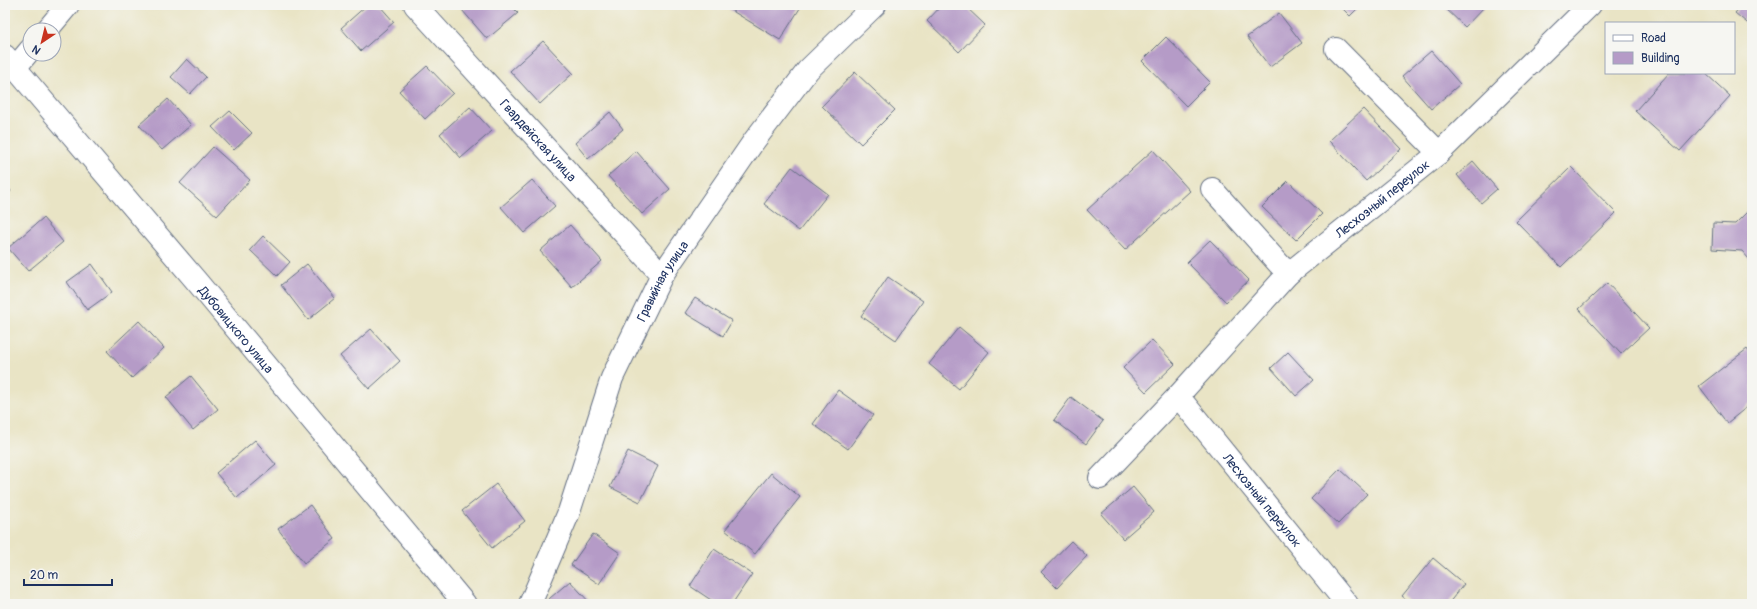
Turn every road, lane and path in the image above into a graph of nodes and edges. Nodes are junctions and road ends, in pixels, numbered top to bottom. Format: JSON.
{"nodes":[{"id":1,"x":68,"y":5,"type":"edge"},
{"id":2,"x":415,"y":5,"type":"edge"},
{"id":3,"x":875,"y":5,"type":"edge"},
{"id":4,"x":1590,"y":5,"type":"edge"},
{"id":5,"x":54,"y":22,"type":"edge"},
{"id":6,"x":1336,"y":49,"type":"dead end"},
{"id":7,"x":22,"y":55,"type":"edge"},
{"id":8,"x":10,"y":62,"type":"edge"},
{"id":9,"x":1438,"y":154,"type":"junction"},
{"id":10,"x":1212,"y":189,"type":"dead end"},
{"id":11,"x":1288,"y":274,"type":"junction"},
{"id":12,"x":662,"y":275,"type":"junction"},
{"id":13,"x":1178,"y":396,"type":"junction"},
{"id":14,"x":1100,"y":478,"type":"dead end"},
{"id":15,"x":465,"y":604,"type":"edge"},
{"id":16,"x":530,"y":604,"type":"edge"},
{"id":17,"x":1348,"y":604,"type":"edge"}],
"edges":[{"from":1,"to":5,"type":"street"},
{"from":2,"to":12,"type":"street","name":"Гвардейская улица"},
{"from":3,"to":12,"type":"street","name":"Гравийная улица"},
{"from":4,"to":9,"type":"street","name":"Лесхозный переулок"},
{"from":6,"to":9,"type":"street"},
{"from":7,"to":8,"type":"street"},
{"from":8,"to":15,"type":"street","name":"Дубовицкого улица"},
{"from":9,"to":11,"type":"street","name":"Лесхозный переулок"},
{"from":10,"to":11,"type":"street"},
{"from":11,"to":13,"type":"street","name":"Лесхозный переулок"},
{"from":12,"to":16,"type":"street","name":"Гравийная улица"},
{"from":13,"to":14,"type":"street","name":"Лесхозный переулок"},
{"from":13,"to":17,"type":"street","name":"Лесхозный переулок"}]}
